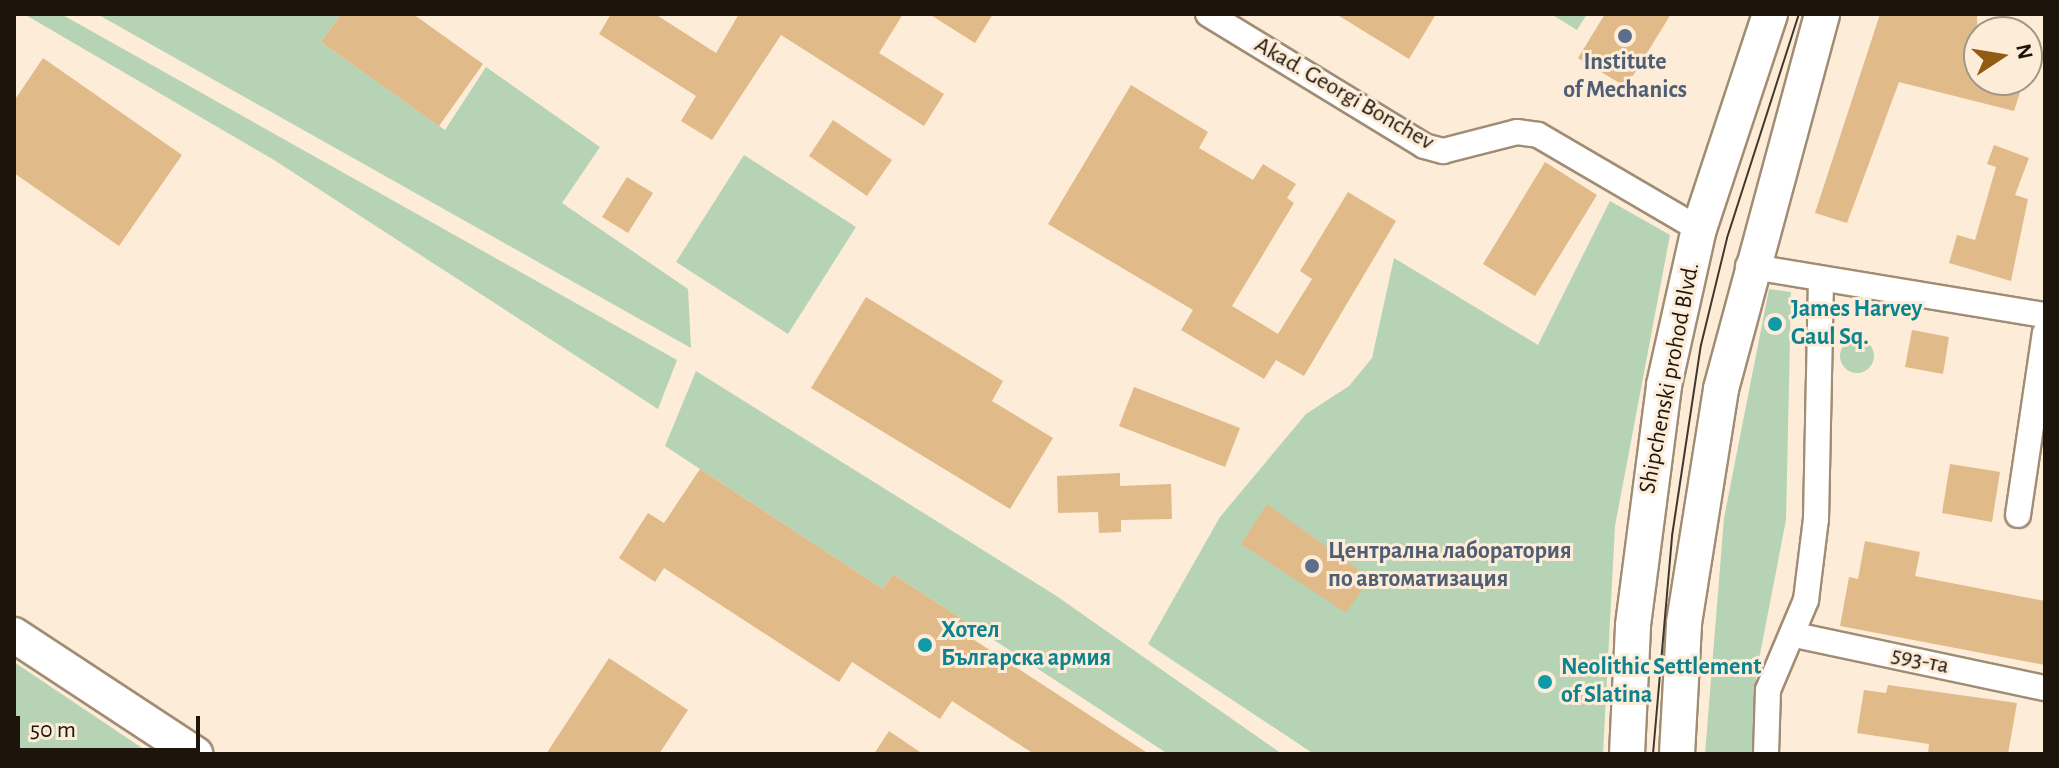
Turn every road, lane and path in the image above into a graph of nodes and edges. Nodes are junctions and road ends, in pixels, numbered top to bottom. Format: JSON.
{"nodes":[{"id":1,"x":1208,"y":14,"type":"edge"},
{"id":2,"x":1770,"y":14,"type":"edge"},
{"id":3,"x":1822,"y":14,"type":"edge"},
{"id":4,"x":1699,"y":229,"type":"junction"},
{"id":5,"x":1748,"y":266,"type":"junction"},
{"id":6,"x":1821,"y":283,"type":"junction"},
{"id":7,"x":2045,"y":315,"type":"edge"},
{"id":8,"x":2045,"y":333,"type":"edge"},
{"id":9,"x":2018,"y":515,"type":"dead end"},
{"id":10,"x":14,"y":635,"type":"edge"},
{"id":11,"x":1795,"y":635,"type":"junction"},
{"id":12,"x":2045,"y":688,"type":"edge"},
{"id":13,"x":195,"y":754,"type":"edge"},
{"id":14,"x":1627,"y":754,"type":"edge"},
{"id":15,"x":1677,"y":754,"type":"edge"},
{"id":16,"x":1766,"y":754,"type":"edge"}],
"edges":[{"from":1,"to":4,"type":"street","name":"Akad. Georgi Bonchev"},
{"from":2,"to":4,"type":"main road","name":"Shipchenski prohod Blvd."},
{"from":3,"to":5,"type":"main road"},
{"from":4,"to":14,"type":"main road","name":"Shipchenski prohod Blvd."},
{"from":5,"to":6,"type":"street"},
{"from":5,"to":15,"type":"main road"},
{"from":6,"to":7,"type":"street"},
{"from":6,"to":11,"type":"street"},
{"from":8,"to":9,"type":"street"},
{"from":10,"to":13,"type":"main road"},
{"from":11,"to":12,"type":"street","name":"593-та"},
{"from":11,"to":16,"type":"street"}]}
